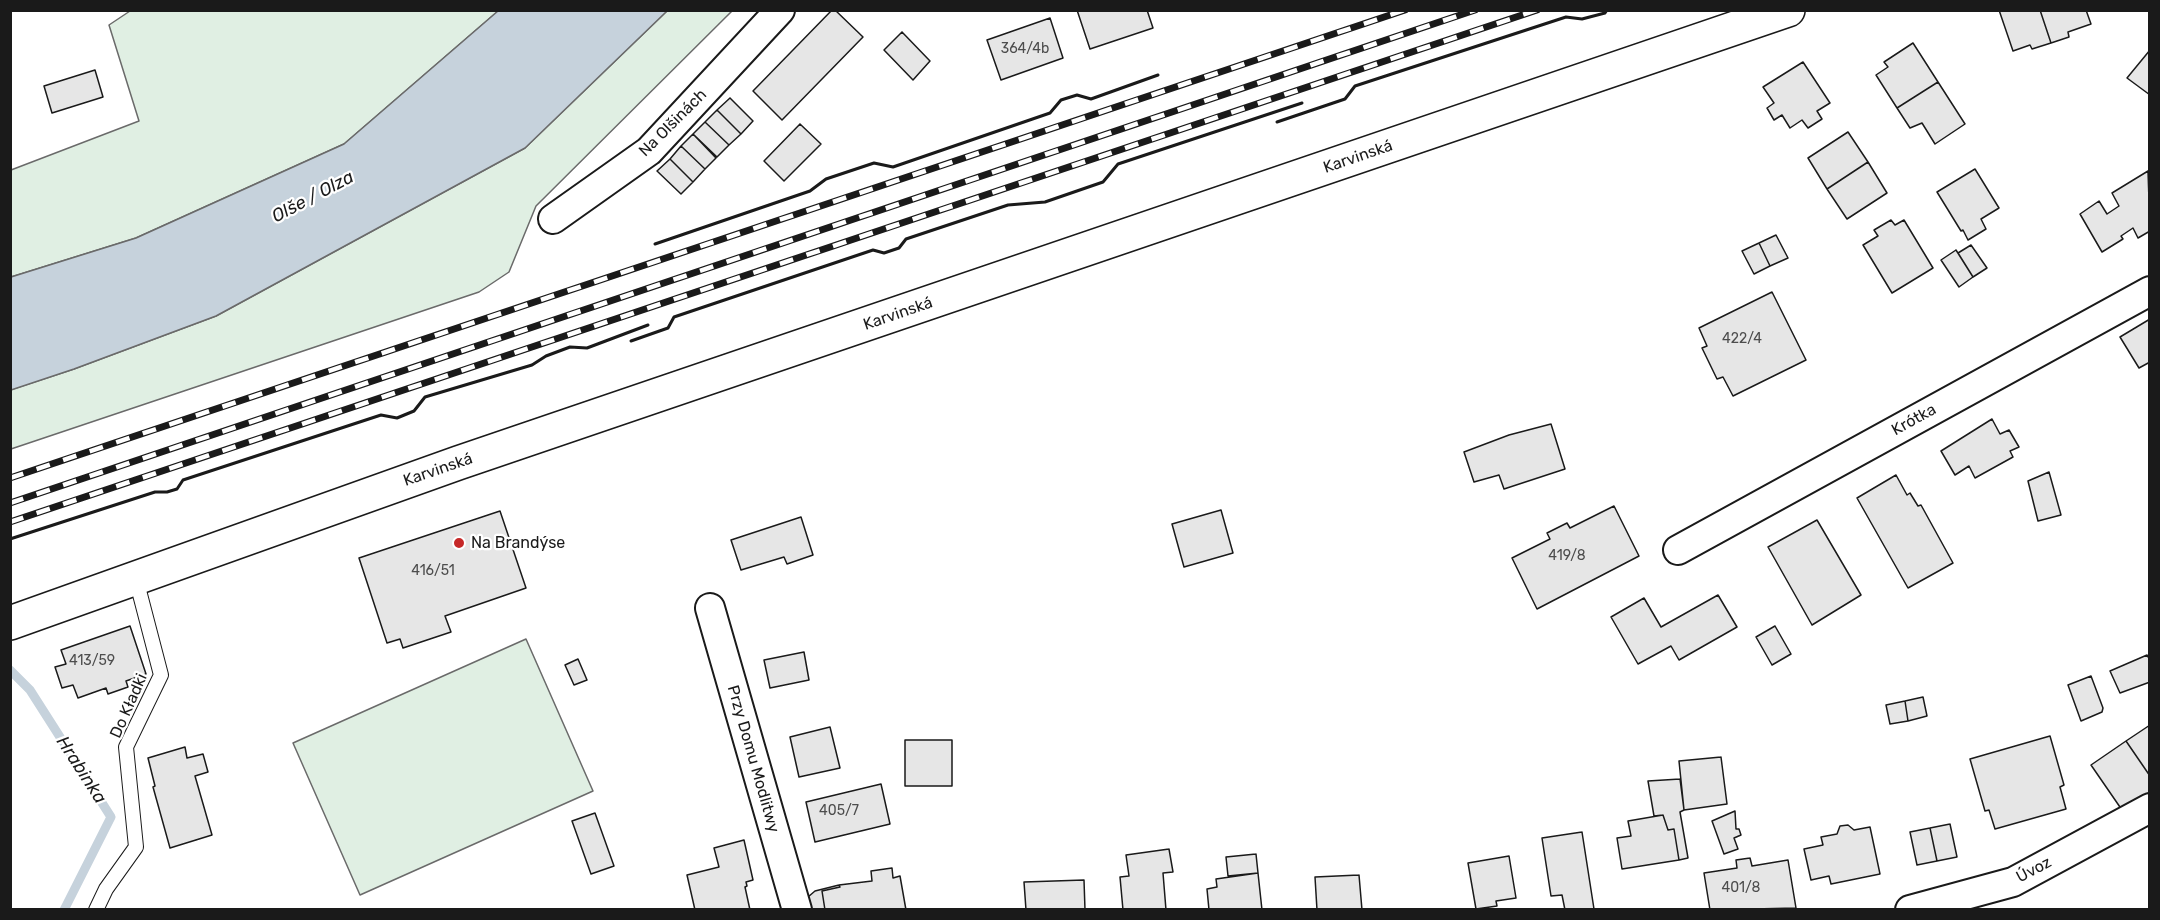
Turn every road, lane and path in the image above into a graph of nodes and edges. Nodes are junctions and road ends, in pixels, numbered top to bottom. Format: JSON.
{"nodes":[{"id":1,"x":780,"y":10,"type":"edge"},
{"id":2,"x":1788,"y":10,"type":"edge"},
{"id":3,"x":553,"y":219,"type":"dead end"},
{"id":4,"x":2150,"y":291,"type":"edge"},
{"id":5,"x":1678,"y":550,"type":"dead end"},
{"id":6,"x":136,"y":579,"type":"junction"},
{"id":7,"x":710,"y":608,"type":"dead end"},
{"id":8,"x":10,"y":623,"type":"edge"},
{"id":9,"x":2150,"y":808,"type":"edge"},
{"id":10,"x":96,"y":909,"type":"edge"},
{"id":11,"x":797,"y":909,"type":"edge"},
{"id":12,"x":1910,"y":909,"type":"edge"}],
"edges":[{"from":1,"to":3,"type":"street","name":"Na Olšinách"},
{"from":2,"to":6,"type":"main road","name":"Karvinská"},
{"from":4,"to":5,"type":"street","name":"Krótka"},
{"from":6,"to":8,"type":"main road","name":"Karvinská"},
{"from":6,"to":10,"type":"lane","name":"Do Kładki"},
{"from":7,"to":11,"type":"street","name":"Przy Domu Modlitwy"},
{"from":9,"to":12,"type":"street","name":"Úvoz"}]}
